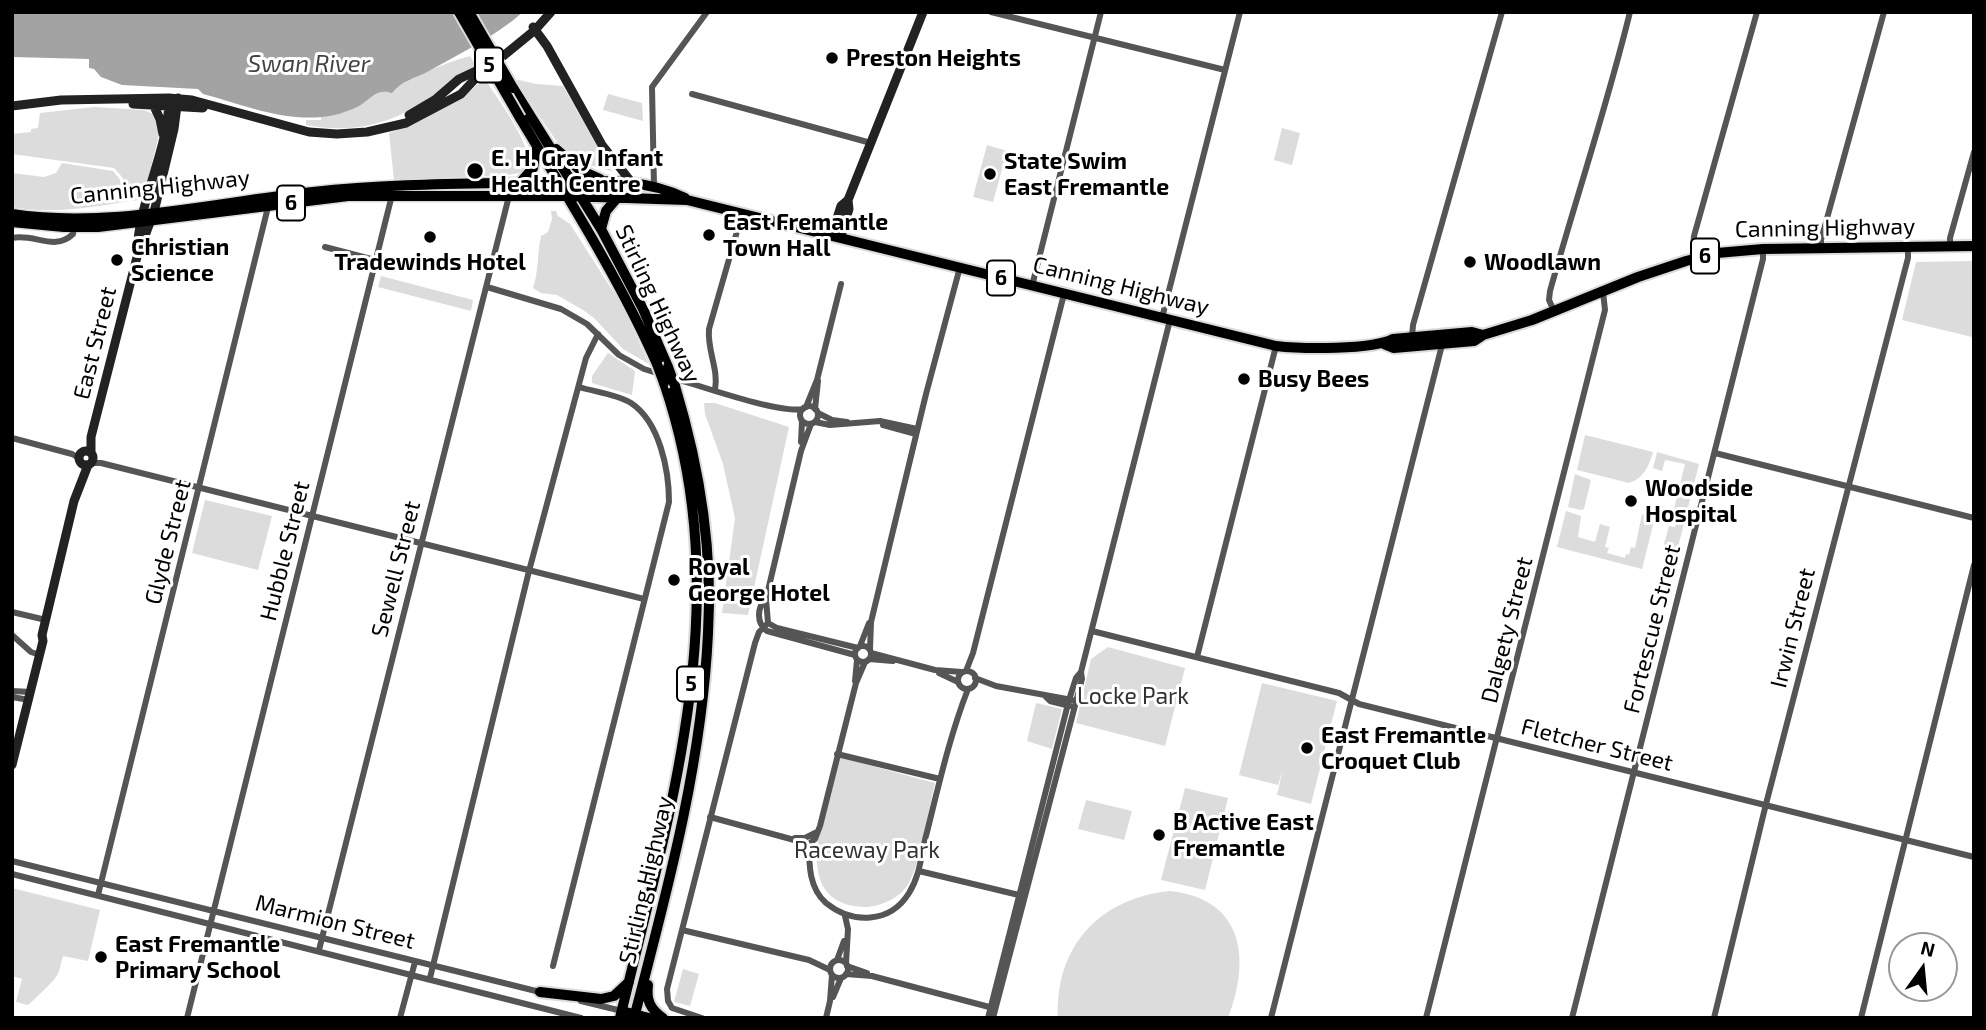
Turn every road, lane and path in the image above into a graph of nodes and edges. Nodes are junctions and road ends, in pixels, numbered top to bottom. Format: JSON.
{"nodes":[{"id":1,"x":459,"y":12,"type":"edge"},
{"id":2,"x":469,"y":12,"type":"edge"},
{"id":3,"x":543,"y":12,"type":"edge"},
{"id":4,"x":551,"y":12,"type":"edge"},
{"id":5,"x":707,"y":12,"type":"edge"},
{"id":6,"x":923,"y":12,"type":"edge"},
{"id":7,"x":991,"y":12,"type":"edge"},
{"id":8,"x":1101,"y":12,"type":"edge"},
{"id":9,"x":1240,"y":12,"type":"edge"},
{"id":10,"x":1502,"y":12,"type":"edge"},
{"id":11,"x":1630,"y":12,"type":"edge"},
{"id":12,"x":1756,"y":12,"type":"edge"},
{"id":13,"x":1884,"y":12,"type":"edge"},
{"id":14,"x":534,"y":28,"type":"junction"},
{"id":15,"x":1094,"y":39,"type":"junction"},
{"id":16,"x":1225,"y":71,"type":"junction"},
{"id":17,"x":692,"y":94,"type":"dead end"},
{"id":18,"x":107,"y":100,"type":"junction"},
{"id":19,"x":173,"y":102,"type":"junction"},
{"id":20,"x":153,"y":104,"type":"junction"},
{"id":21,"x":12,"y":106,"type":"edge"},
{"id":22,"x":524,"y":116,"type":"junction"},
{"id":23,"x":163,"y":135,"type":"junction"},
{"id":24,"x":871,"y":143,"type":"junction"},
{"id":25,"x":541,"y":145,"type":"junction"},
{"id":26,"x":1974,"y":152,"type":"edge"},
{"id":27,"x":603,"y":180,"type":"junction"},
{"id":28,"x":571,"y":181,"type":"junction"},
{"id":29,"x":557,"y":182,"type":"junction"},
{"id":30,"x":520,"y":183,"type":"junction"},
{"id":31,"x":632,"y":183,"type":"junction"},
{"id":32,"x":654,"y":187,"type":"junction"},
{"id":33,"x":391,"y":190,"type":"junction"},
{"id":34,"x":509,"y":196,"type":"junction"},
{"id":35,"x":566,"y":196,"type":"junction"},
{"id":36,"x":582,"y":197,"type":"junction"},
{"id":37,"x":617,"y":198,"type":"junction"},
{"id":38,"x":687,"y":200,"type":"junction"},
{"id":39,"x":269,"y":201,"type":"junction"},
{"id":40,"x":743,"y":212,"type":"junction"},
{"id":41,"x":12,"y":214,"type":"edge"},
{"id":42,"x":147,"y":217,"type":"junction"},
{"id":43,"x":12,"y":222,"type":"edge"},
{"id":44,"x":74,"y":223,"type":"junction"},
{"id":45,"x":601,"y":229,"type":"junction"},
{"id":46,"x":836,"y":235,"type":"junction"},
{"id":47,"x":12,"y":238,"type":"edge"},
{"id":48,"x":1974,"y":246,"type":"edge"},
{"id":49,"x":326,"y":247,"type":"dead end"},
{"id":50,"x":1908,"y":247,"type":"junction"},
{"id":51,"x":1950,"y":247,"type":"junction"},
{"id":52,"x":1821,"y":248,"type":"junction"},
{"id":53,"x":1763,"y":249,"type":"junction"},
{"id":54,"x":1697,"y":257,"type":"junction"},
{"id":55,"x":375,"y":260,"type":"junction"},
{"id":56,"x":960,"y":267,"type":"junction"},
{"id":57,"x":841,"y":284,"type":"dead end"},
{"id":58,"x":1032,"y":286,"type":"junction"},
{"id":59,"x":485,"y":290,"type":"junction"},
{"id":60,"x":1603,"y":292,"type":"junction"},
{"id":61,"x":1064,"y":294,"type":"junction"},
{"id":62,"x":1553,"y":311,"type":"junction"},
{"id":63,"x":1166,"y":319,"type":"junction"},
{"id":64,"x":598,"y":334,"type":"junction"},
{"id":65,"x":1483,"y":335,"type":"junction"},
{"id":66,"x":1412,"y":338,"type":"junction"},
{"id":67,"x":1384,"y":344,"type":"junction"},
{"id":68,"x":1442,"y":345,"type":"junction"},
{"id":69,"x":1276,"y":346,"type":"junction"},
{"id":70,"x":662,"y":365,"type":"junction"},
{"id":71,"x":817,"y":380,"type":"junction"},
{"id":72,"x":670,"y":385,"type":"junction"},
{"id":73,"x":579,"y":387,"type":"junction"},
{"id":74,"x":715,"y":390,"type":"junction"},
{"id":75,"x":767,"y":405,"type":"junction"},
{"id":76,"x":804,"y":408,"type":"junction"},
{"id":77,"x":816,"y":411,"type":"junction"},
{"id":78,"x":801,"y":420,"type":"junction"},
{"id":79,"x":813,"y":423,"type":"junction"},
{"id":80,"x":848,"y":423,"type":"junction"},
{"id":81,"x":917,"y":431,"type":"junction"},
{"id":82,"x":12,"y":438,"type":"edge"},
{"id":83,"x":801,"y":451,"type":"junction"},
{"id":84,"x":1715,"y":453,"type":"junction"},
{"id":85,"x":86,"y":458,"type":"junction"},
{"id":86,"x":1847,"y":487,"type":"junction"},
{"id":87,"x":199,"y":488,"type":"junction"},
{"id":88,"x":312,"y":514,"type":"junction"},
{"id":89,"x":1974,"y":518,"type":"edge"},
{"id":90,"x":421,"y":542,"type":"junction"},
{"id":91,"x":1974,"y":565,"type":"edge"},
{"id":92,"x":529,"y":571,"type":"junction"},
{"id":93,"x":644,"y":599,"type":"junction"},
{"id":94,"x":12,"y":612,"type":"edge"},
{"id":95,"x":46,"y":620,"type":"junction"},
{"id":96,"x":765,"y":625,"type":"junction"},
{"id":97,"x":1092,"y":631,"type":"junction"},
{"id":98,"x":12,"y":635,"type":"edge"},
{"id":99,"x":37,"y":654,"type":"junction"},
{"id":100,"x":863,"y":654,"type":"junction"},
{"id":101,"x":1197,"y":657,"type":"junction"},
{"id":102,"x":935,"y":670,"type":"junction"},
{"id":103,"x":969,"y":674,"type":"junction"},
{"id":104,"x":996,"y":685,"type":"junction"},
{"id":105,"x":965,"y":686,"type":"junction"},
{"id":106,"x":12,"y":691,"type":"edge"},
{"id":107,"x":27,"y":695,"type":"junction"},
{"id":108,"x":12,"y":696,"type":"edge"},
{"id":109,"x":1352,"y":700,"type":"junction"},
{"id":110,"x":1071,"y":703,"type":"junction"},
{"id":111,"x":1498,"y":738,"type":"junction"},
{"id":112,"x":12,"y":741,"type":"edge"},
{"id":113,"x":837,"y":754,"type":"junction"},
{"id":114,"x":12,"y":765,"type":"edge"},
{"id":115,"x":1634,"y":772,"type":"junction"},
{"id":116,"x":940,"y":779,"type":"junction"},
{"id":117,"x":1766,"y":804,"type":"junction"},
{"id":118,"x":710,"y":817,"type":"junction"},
{"id":119,"x":1905,"y":839,"type":"junction"},
{"id":120,"x":807,"y":841,"type":"junction"},
{"id":121,"x":1974,"y":857,"type":"edge"},
{"id":122,"x":12,"y":860,"type":"edge"},
{"id":123,"x":919,"y":871,"type":"junction"},
{"id":124,"x":12,"y":874,"type":"edge"},
{"id":125,"x":101,"y":883,"type":"junction"},
{"id":126,"x":667,"y":886,"type":"junction"},
{"id":127,"x":99,"y":895,"type":"junction"},
{"id":128,"x":1022,"y":896,"type":"junction"},
{"id":129,"x":213,"y":911,"type":"junction"},
{"id":130,"x":851,"y":917,"type":"junction"},
{"id":131,"x":211,"y":923,"type":"junction"},
{"id":132,"x":682,"y":930,"type":"junction"},
{"id":133,"x":848,"y":933,"type":"junction"},
{"id":134,"x":322,"y":939,"type":"junction"},
{"id":135,"x":319,"y":950,"type":"junction"},
{"id":136,"x":415,"y":962,"type":"junction"},
{"id":137,"x":846,"y":965,"type":"junction"},
{"id":138,"x":433,"y":966,"type":"junction"},
{"id":139,"x":553,"y":966,"type":"dead end"},
{"id":140,"x":833,"y":967,"type":"junction"},
{"id":141,"x":412,"y":974,"type":"junction"},
{"id":142,"x":844,"y":976,"type":"junction"},
{"id":143,"x":872,"y":976,"type":"junction"},
{"id":144,"x":430,"y":978,"type":"junction"},
{"id":145,"x":629,"y":982,"type":"junction"},
{"id":146,"x":540,"y":992,"type":"junction"},
{"id":147,"x":830,"y":1001,"type":"junction"},
{"id":148,"x":993,"y":1008,"type":"junction"},
{"id":149,"x":621,"y":1014,"type":"edge"},
{"id":150,"x":634,"y":1016,"type":"edge"},
{"id":151,"x":187,"y":1018,"type":"edge"},
{"id":152,"x":400,"y":1018,"type":"edge"},
{"id":153,"x":581,"y":1018,"type":"edge"},
{"id":154,"x":649,"y":1018,"type":"edge"},
{"id":155,"x":663,"y":1018,"type":"edge"},
{"id":156,"x":702,"y":1018,"type":"edge"},
{"id":157,"x":826,"y":1018,"type":"edge"},
{"id":158,"x":990,"y":1018,"type":"edge"},
{"id":159,"x":1271,"y":1018,"type":"edge"},
{"id":160,"x":1426,"y":1018,"type":"edge"},
{"id":161,"x":1572,"y":1018,"type":"edge"},
{"id":162,"x":1714,"y":1018,"type":"edge"},
{"id":163,"x":1861,"y":1018,"type":"edge"}],
"edges":[{"from":1,"to":22,"type":"highway","name":"Stirling Highway","number":"5","bridge":true},
{"from":2,"to":22,"type":"highway","name":"Stirling Highway","number":"5","bridge":true},
{"from":3,"to":14,"type":"street"},
{"from":4,"to":14,"type":"street"},
{"from":5,"to":32,"type":"street"},
{"from":6,"to":24,"type":"street"},
{"from":7,"to":15,"type":"street"},
{"from":8,"to":15,"type":"street"},
{"from":9,"to":16,"type":"street"},
{"from":10,"to":66,"type":"street"},
{"from":11,"to":62,"type":"street"},
{"from":12,"to":54,"type":"street"},
{"from":13,"to":52,"type":"street"},
{"from":14,"to":19,"type":"street"},
{"from":14,"to":31,"type":"street"},
{"from":15,"to":16,"type":"street"},
{"from":15,"to":58,"type":"street"},
{"from":16,"to":63,"type":"street"},
{"from":17,"to":24,"type":"street"},
{"from":18,"to":19,"type":"street"},
{"from":18,"to":20,"type":"street"},
{"from":18,"to":21,"type":"street"},
{"from":19,"to":20,"type":"street"},
{"from":19,"to":23,"type":"street","name":"East Street"},
{"from":19,"to":42,"type":"street","name":"East Street"},
{"from":20,"to":23,"type":"street"},
{"from":22,"to":25,"type":"highway","name":"Stirling Highway","number":"5"},
{"from":23,"to":42,"type":"street","name":"East Street"},
{"from":24,"to":46,"type":"street"},
{"from":25,"to":27,"type":"highway"},
{"from":25,"to":28,"type":"highway","name":"Stirling Highway","number":"5"},
{"from":25,"to":29,"type":"highway","name":"Stirling Highway","number":"5"},
{"from":25,"to":30,"type":"highway"},
{"from":26,"to":51,"type":"street"},
{"from":27,"to":28,"type":"highway","name":"Canning Highway","number":"6"},
{"from":27,"to":31,"type":"highway","name":"Canning Highway","number":"6"},
{"from":28,"to":29,"type":"highway","name":"Canning Highway","number":"6"},
{"from":28,"to":36,"type":"highway","name":"Stirling Highway","number":"5"},
{"from":29,"to":30,"type":"main road","name":"Canning Highway","number":"6"},
{"from":29,"to":35,"type":"highway","name":"Stirling Highway","number":"5"},
{"from":30,"to":33,"type":"main road","name":"Canning Highway","number":"6"},
{"from":31,"to":32,"type":"highway","name":"Canning Highway","number":"6"},
{"from":32,"to":38,"type":"highway","name":"Canning Highway","number":"6"},
{"from":33,"to":34,"type":"main road","name":"Canning Highway","number":"6"},
{"from":33,"to":39,"type":"main road","name":"Canning Highway","number":"6"},
{"from":33,"to":55,"type":"street","name":"Hubble Street"},
{"from":34,"to":35,"type":"main road","name":"Canning Highway","number":"6"},
{"from":34,"to":59,"type":"street","name":"Sewell Street"},
{"from":35,"to":36,"type":"highway","name":"Canning Highway","number":"6"},
{"from":35,"to":70,"type":"highway","name":"Stirling Highway","number":"5"},
{"from":36,"to":37,"type":"highway","name":"Canning Highway","number":"6"},
{"from":36,"to":45,"type":"highway","name":"Stirling Highway","number":"5"},
{"from":37,"to":38,"type":"highway","name":"Canning Highway","number":"6"},
{"from":37,"to":45,"type":"highway"},
{"from":38,"to":40,"type":"highway","name":"Canning Highway","number":"6"},
{"from":39,"to":42,"type":"main road","name":"Canning Highway","number":"6"},
{"from":39,"to":87,"type":"street","name":"Glyde Street"},
{"from":40,"to":46,"type":"highway","name":"Canning Highway","number":"6"},
{"from":40,"to":74,"type":"street"},
{"from":41,"to":44,"type":"main road","name":"Canning Highway","number":"6"},
{"from":42,"to":44,"type":"main road","name":"Canning Highway","number":"6"},
{"from":42,"to":85,"type":"street","name":"East Street"},
{"from":43,"to":44,"type":"main road","name":"Canning Highway","number":"6"},
{"from":44,"to":47,"type":"street"},
{"from":45,"to":70,"type":"highway","name":"Stirling Highway","number":"5"},
{"from":46,"to":56,"type":"highway","name":"Canning Highway","number":"6"},
{"from":48,"to":51,"type":"highway","name":"Canning Highway","number":"6"},
{"from":49,"to":55,"type":"street"},
{"from":50,"to":51,"type":"highway","name":"Canning Highway","number":"6"},
{"from":50,"to":52,"type":"highway","name":"Canning Highway","number":"6"},
{"from":50,"to":86,"type":"street","name":"Irwin Street"},
{"from":52,"to":53,"type":"highway","name":"Canning Highway","number":"6"},
{"from":53,"to":54,"type":"highway","name":"Canning Highway","number":"6"},
{"from":53,"to":84,"type":"street","name":"Fortescue Street"},
{"from":54,"to":60,"type":"highway","name":"Canning Highway","number":"6"},
{"from":55,"to":88,"type":"street","name":"Hubble Street"},
{"from":56,"to":58,"type":"highway","name":"Canning Highway","number":"6"},
{"from":56,"to":81,"type":"street"},
{"from":57,"to":71,"type":"street"},
{"from":58,"to":61,"type":"highway","name":"Canning Highway","number":"6"},
{"from":59,"to":64,"type":"street"},
{"from":59,"to":90,"type":"street","name":"Sewell Street"},
{"from":60,"to":62,"type":"highway","name":"Canning Highway","number":"6"},
{"from":60,"to":111,"type":"street","name":"Dalgety Street"},
{"from":61,"to":63,"type":"highway","name":"Canning Highway","number":"6"},
{"from":61,"to":103,"type":"street"},
{"from":62,"to":65,"type":"highway","name":"Canning Highway","number":"6"},
{"from":63,"to":69,"type":"highway","name":"Canning Highway","number":"6"},
{"from":63,"to":97,"type":"street"},
{"from":64,"to":73,"type":"street"},
{"from":64,"to":74,"type":"street"},
{"from":65,"to":66,"type":"highway","name":"Canning Highway","number":"6"},
{"from":65,"to":68,"type":"highway","name":"Canning Highway","number":"6"},
{"from":66,"to":67,"type":"highway","name":"Canning Highway","number":"6"},
{"from":67,"to":68,"type":"highway","name":"Canning Highway","number":"6"},
{"from":67,"to":69,"type":"highway","name":"Canning Highway","number":"6"},
{"from":68,"to":109,"type":"street"},
{"from":69,"to":101,"type":"street"},
{"from":70,"to":72,"type":"highway","name":"Stirling Highway","number":"5","bridge":true},
{"from":71,"to":76,"type":"street"},
{"from":71,"to":77,"type":"street"},
{"from":72,"to":126,"type":"highway","name":"Stirling Highway","number":"5"},
{"from":72,"to":145,"type":"highway","name":"Stirling Highway","number":"5"},
{"from":73,"to":92,"type":"street"},
{"from":73,"to":93,"type":"street"},
{"from":74,"to":75,"type":"street"},
{"from":75,"to":76,"type":"street"},
{"from":75,"to":78,"type":"street"},
{"from":76,"to":77,"type":"street"},
{"from":76,"to":78,"type":"street"},
{"from":77,"to":79,"type":"street"},
{"from":77,"to":80,"type":"street"},
{"from":78,"to":79,"type":"street"},
{"from":78,"to":83,"type":"street"},
{"from":79,"to":80,"type":"street"},
{"from":79,"to":83,"type":"street"},
{"from":80,"to":81,"type":"street"},
{"from":81,"to":100,"type":"street"},
{"from":82,"to":85,"type":"street"},
{"from":83,"to":96,"type":"street"},
{"from":84,"to":86,"type":"street"},
{"from":84,"to":115,"type":"street","name":"Fortescue Street"},
{"from":85,"to":87,"type":"street"},
{"from":85,"to":95,"type":"street","name":"East Street"},
{"from":86,"to":89,"type":"street"},
{"from":86,"to":117,"type":"street","name":"Irwin Street"},
{"from":87,"to":88,"type":"street"},
{"from":87,"to":125,"type":"street","name":"Glyde Street"},
{"from":88,"to":90,"type":"street"},
{"from":88,"to":129,"type":"street","name":"Hubble Street"},
{"from":90,"to":92,"type":"street"},
{"from":90,"to":134,"type":"street","name":"Sewell Street"},
{"from":91,"to":119,"type":"street"},
{"from":92,"to":93,"type":"street"},
{"from":92,"to":138,"type":"street"},
{"from":93,"to":139,"type":"street"},
{"from":94,"to":95,"type":"street"},
{"from":95,"to":99,"type":"street","name":"East Street"},
{"from":96,"to":100,"type":"street"},
{"from":96,"to":118,"type":"street"},
{"from":97,"to":101,"type":"street","name":"Fletcher Street"},
{"from":97,"to":110,"type":"street"},
{"from":98,"to":99,"type":"street"},
{"from":99,"to":107,"type":"street","name":"East Street"},
{"from":100,"to":102,"type":"street"},
{"from":100,"to":113,"type":"street"},
{"from":101,"to":109,"type":"street","name":"Fletcher Street"},
{"from":102,"to":103,"type":"street"},
{"from":102,"to":105,"type":"street"},
{"from":103,"to":104,"type":"street"},
{"from":103,"to":105,"type":"street"},
{"from":103,"to":105,"type":"street"},
{"from":104,"to":105,"type":"street"},
{"from":104,"to":110,"type":"street"},
{"from":105,"to":116,"type":"street"},
{"from":106,"to":107,"type":"street"},
{"from":107,"to":108,"type":"street"},
{"from":107,"to":112,"type":"street","name":"East Street"},
{"from":107,"to":114,"type":"street","name":"East Street"},
{"from":109,"to":111,"type":"street","name":"Fletcher Street"},
{"from":109,"to":159,"type":"street"},
{"from":110,"to":128,"type":"street"},
{"from":111,"to":115,"type":"street","name":"Fletcher Street"},
{"from":111,"to":160,"type":"street","name":"Dalgety Street"},
{"from":113,"to":116,"type":"street"},
{"from":113,"to":120,"type":"street"},
{"from":115,"to":117,"type":"street","name":"Fletcher Street"},
{"from":115,"to":161,"type":"street","name":"Fortescue Street"},
{"from":116,"to":123,"type":"street"},
{"from":117,"to":119,"type":"street","name":"Fletcher Street"},
{"from":117,"to":162,"type":"street","name":"Irwin Street"},
{"from":118,"to":120,"type":"street"},
{"from":118,"to":132,"type":"street"},
{"from":119,"to":121,"type":"street","name":"Fletcher Street"},
{"from":119,"to":163,"type":"street"},
{"from":120,"to":130,"type":"street"},
{"from":122,"to":125,"type":"street","name":"Marmion Street"},
{"from":123,"to":128,"type":"street"},
{"from":123,"to":130,"type":"street"},
{"from":124,"to":127,"type":"street","name":"Marmion Street"},
{"from":125,"to":127,"type":"street","name":"Glyde Street"},
{"from":125,"to":129,"type":"street","name":"Marmion Street"},
{"from":126,"to":150,"type":"highway","name":"Stirling Highway","number":"5"},
{"from":126,"to":155,"type":"highway"},
{"from":127,"to":131,"type":"street","name":"Marmion Street"},
{"from":128,"to":148,"type":"street"},
{"from":129,"to":131,"type":"street","name":"Hubble Street"},
{"from":129,"to":134,"type":"street","name":"Marmion Street"},
{"from":130,"to":133,"type":"street"},
{"from":130,"to":133,"type":"street"},
{"from":131,"to":135,"type":"street","name":"Marmion Street"},
{"from":131,"to":151,"type":"street","name":"Hubble Street"},
{"from":132,"to":140,"type":"street"},
{"from":132,"to":156,"type":"street"},
{"from":133,"to":137,"type":"street"},
{"from":133,"to":140,"type":"street"},
{"from":134,"to":135,"type":"street","name":"Sewell Street"},
{"from":134,"to":136,"type":"street","name":"Marmion Street"},
{"from":135,"to":141,"type":"street","name":"Marmion Street"},
{"from":136,"to":138,"type":"street","name":"Marmion Street"},
{"from":136,"to":141,"type":"street"},
{"from":137,"to":140,"type":"street"},
{"from":137,"to":142,"type":"street"},
{"from":137,"to":143,"type":"street"},
{"from":138,"to":144,"type":"street"},
{"from":138,"to":146,"type":"street","name":"Marmion Street"},
{"from":140,"to":142,"type":"street"},
{"from":140,"to":147,"type":"street"},
{"from":141,"to":144,"type":"street","name":"Marmion Street"},
{"from":141,"to":152,"type":"street"},
{"from":142,"to":143,"type":"street"},
{"from":142,"to":147,"type":"street"},
{"from":143,"to":148,"type":"street"},
{"from":144,"to":153,"type":"street","name":"Marmion Street"},
{"from":145,"to":146,"type":"highway"},
{"from":145,"to":149,"type":"highway","name":"Stirling Highway","number":"5"},
{"from":146,"to":149,"type":"street","name":"Marmion Street"},
{"from":147,"to":157,"type":"street"},
{"from":148,"to":158,"type":"street"},
{"from":149,"to":150,"type":"main road","name":"Marmion Street"},
{"from":150,"to":154,"type":"main road","name":"Marmion Street"}]}
